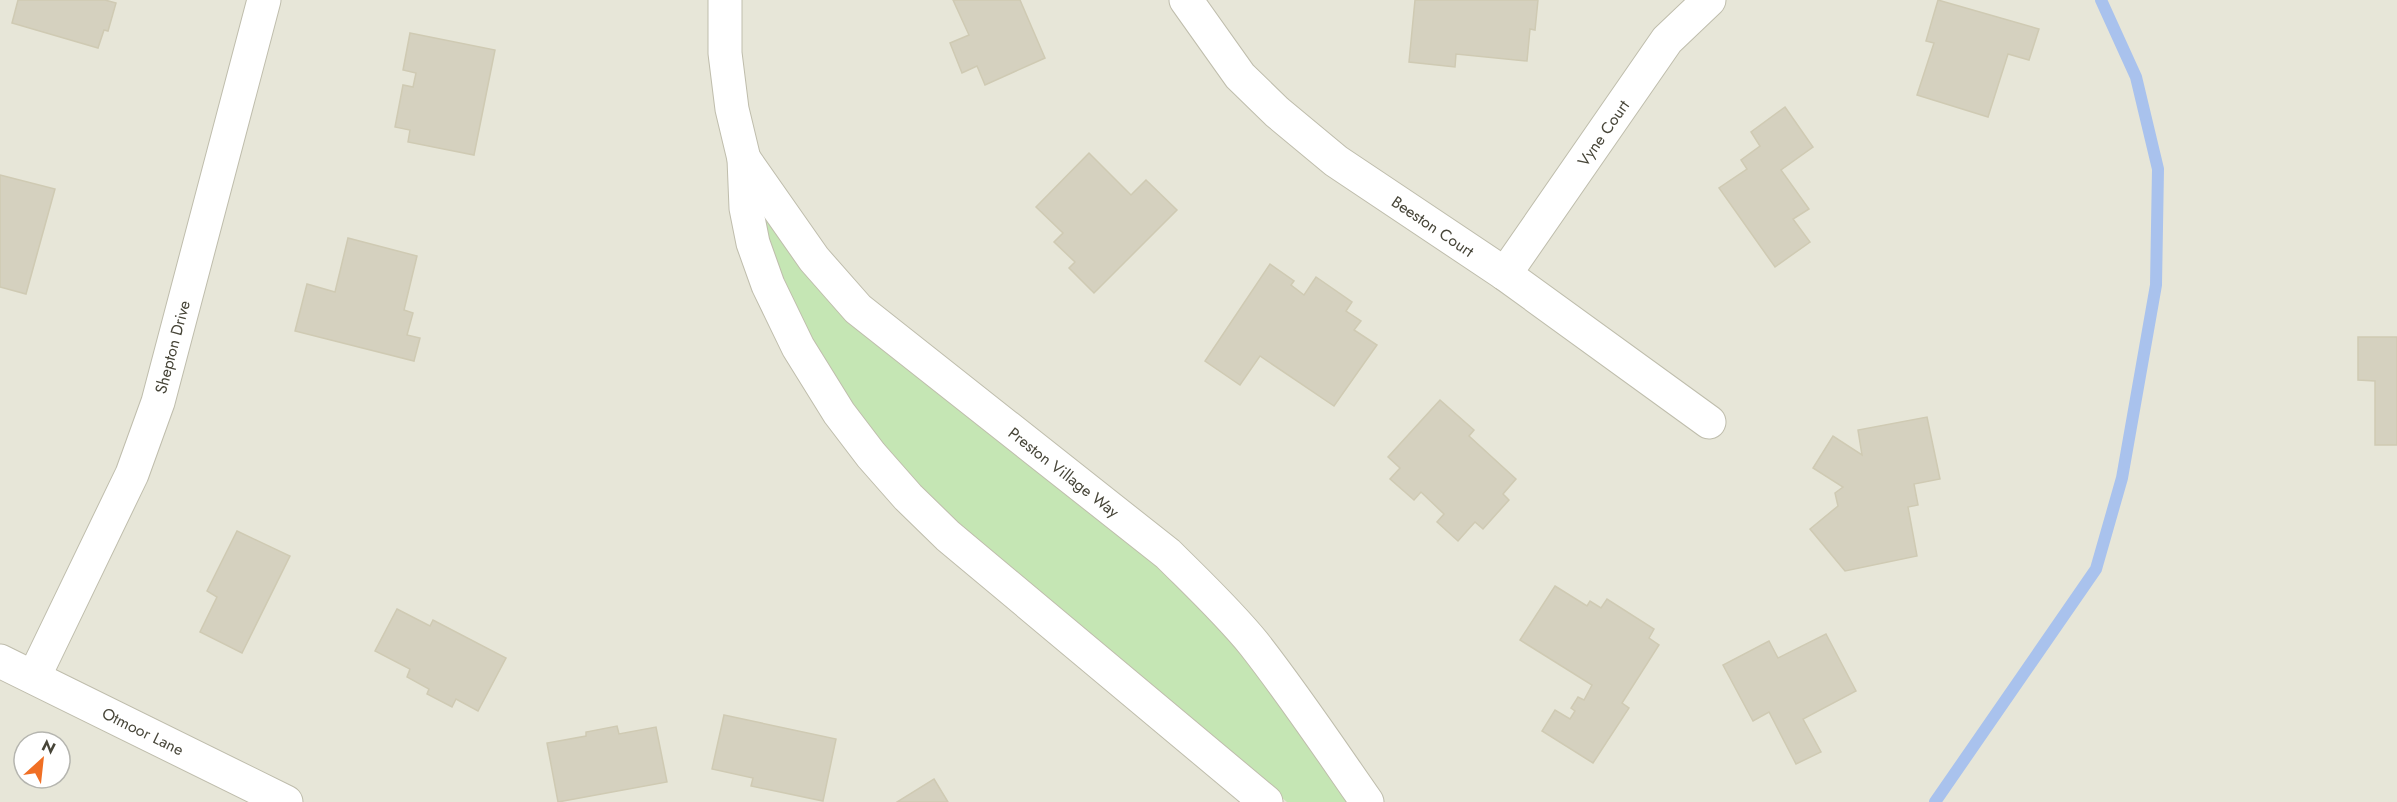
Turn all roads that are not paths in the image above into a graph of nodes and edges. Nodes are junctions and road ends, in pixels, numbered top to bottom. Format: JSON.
{"nodes":[{"id":1,"x":264,"y":0,"type":"edge"},
{"id":2,"x":725,"y":0,"type":"edge"},
{"id":3,"x":1186,"y":0,"type":"edge"},
{"id":4,"x":1709,"y":0,"type":"edge"},
{"id":5,"x":744,"y":159,"type":"junction"},
{"id":6,"x":1505,"y":274,"type":"junction"},
{"id":7,"x":1709,"y":422,"type":"dead end"},
{"id":8,"x":0,"y":661,"type":"edge"},
{"id":9,"x":34,"y":677,"type":"junction"},
{"id":10,"x":286,"y":802,"type":"edge"},
{"id":11,"x":1266,"y":802,"type":"edge"},
{"id":12,"x":1367,"y":802,"type":"edge"}],
"edges":[{"from":1,"to":9,"type":"street","name":"Shepton Drive"},
{"from":2,"to":5,"type":"street","name":"Preston Village Way"},
{"from":3,"to":6,"type":"street","name":"Beeston Court"},
{"from":4,"to":6,"type":"street","name":"Vyne Court"},
{"from":5,"to":11,"type":"street","name":"Preston Village Way"},
{"from":5,"to":12,"type":"street","name":"Preston Village Way"},
{"from":6,"to":7,"type":"street","name":"Beeston Court"},
{"from":8,"to":9,"type":"street","name":"Otmoor Lane"},
{"from":9,"to":10,"type":"street","name":"Otmoor Lane"}]}
